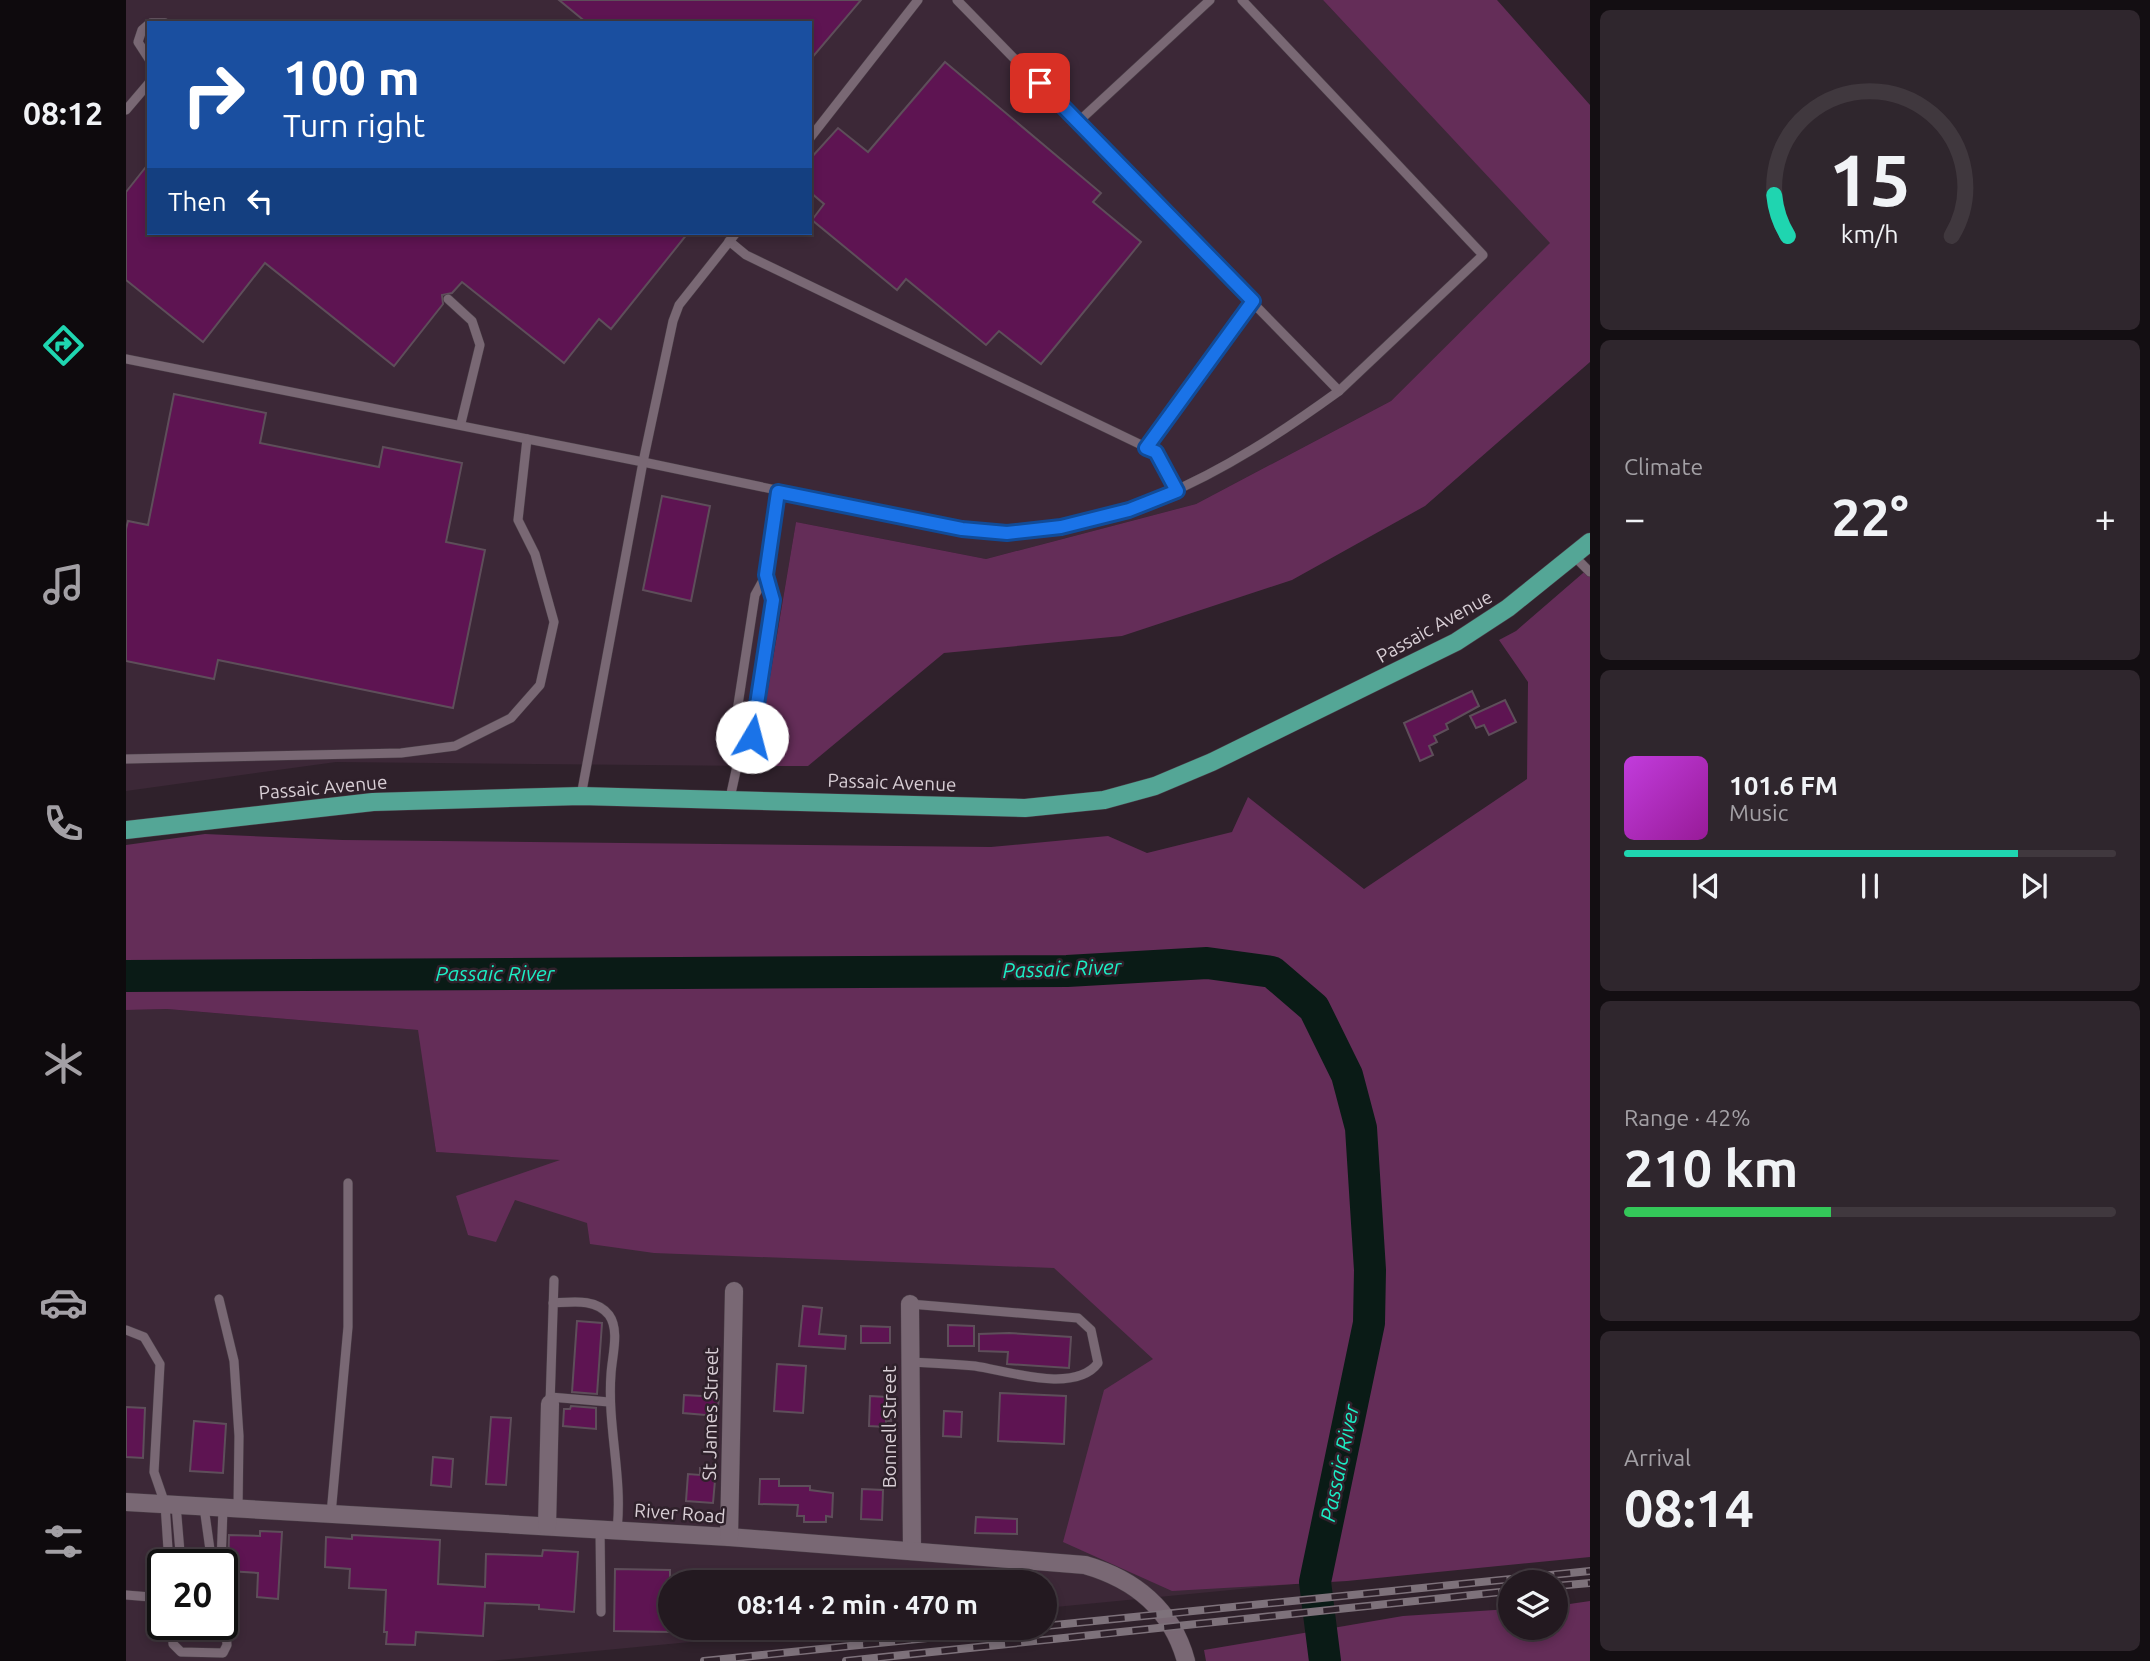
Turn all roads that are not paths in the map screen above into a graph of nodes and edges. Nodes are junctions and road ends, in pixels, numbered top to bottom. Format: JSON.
{"nodes":[{"id":1,"x":918,"y":0,"type":"edge"},
{"id":2,"x":957,"y":0,"type":"edge"},
{"id":3,"x":1210,"y":0,"type":"edge"},
{"id":4,"x":1242,"y":0,"type":"edge"},
{"id":5,"x":147,"y":26,"type":"edge"},
{"id":6,"x":147,"y":56,"type":"edge"},
{"id":7,"x":147,"y":85,"type":"edge"},
{"id":8,"x":126,"y":110,"type":"edge"},
{"id":9,"x":1079,"y":122,"type":"junction"},
{"id":10,"x":812,"y":135,"type":"edge"},
{"id":11,"x":734,"y":235,"type":"edge"},
{"id":12,"x":729,"y":241,"type":"junction"},
{"id":13,"x":448,"y":299,"type":"dead end"},
{"id":14,"x":1253,"y":301,"type":"junction"},
{"id":15,"x":126,"y":359,"type":"edge"},
{"id":16,"x":1339,"y":391,"type":"junction"},
{"id":17,"x":461,"y":423,"type":"junction"},
{"id":18,"x":527,"y":439,"type":"junction"},
{"id":19,"x":1146,"y":448,"type":"junction"},
{"id":20,"x":643,"y":462,"type":"junction"},
{"id":21,"x":1177,"y":491,"type":"junction"},
{"id":22,"x":778,"y":492,"type":"junction"},
{"id":23,"x":1590,"y":542,"type":"edge"},
{"id":24,"x":1574,"y":556,"type":"junction"},
{"id":25,"x":1590,"y":572,"type":"edge"},
{"id":26,"x":766,"y":575,"type":"junction"},
{"id":27,"x":739,"y":757,"type":"junction"},
{"id":28,"x":126,"y":759,"type":"edge"},
{"id":29,"x":580,"y":796,"type":"junction"},
{"id":30,"x":730,"y":798,"type":"junction"},
{"id":31,"x":126,"y":830,"type":"edge"},
{"id":32,"x":348,"y":1183,"type":"dead end"},
{"id":33,"x":554,"y":1280,"type":"dead end"},
{"id":34,"x":734,"y":1291,"type":"dead end"},
{"id":35,"x":219,"y":1298,"type":"dead end"},
{"id":36,"x":553,"y":1303,"type":"junction"},
{"id":37,"x":910,"y":1304,"type":"joint"},
{"id":38,"x":126,"y":1330,"type":"edge"},
{"id":39,"x":910,"y":1362,"type":"junction"},
{"id":40,"x":550,"y":1400,"type":"junction"},
{"id":41,"x":609,"y":1402,"type":"junction"},
{"id":42,"x":126,"y":1502,"type":"edge"},
{"id":43,"x":171,"y":1505,"type":"junction"},
{"id":44,"x":204,"y":1507,"type":"junction"},
{"id":45,"x":230,"y":1508,"type":"junction"},
{"id":46,"x":331,"y":1514,"type":"junction"},
{"id":47,"x":547,"y":1526,"type":"junction"},
{"id":48,"x":609,"y":1530,"type":"junction"},
{"id":49,"x":729,"y":1537,"type":"junction"},
{"id":50,"x":170,"y":1549,"type":"edge"},
{"id":51,"x":178,"y":1549,"type":"edge"},
{"id":52,"x":210,"y":1549,"type":"edge"},
{"id":53,"x":223,"y":1549,"type":"edge"},
{"id":54,"x":912,"y":1551,"type":"junction"},
{"id":55,"x":126,"y":1595,"type":"edge"},
{"id":56,"x":147,"y":1597,"type":"edge"},
{"id":57,"x":601,"y":1612,"type":"dead end"},
{"id":58,"x":173,"y":1640,"type":"edge"},
{"id":59,"x":227,"y":1640,"type":"edge"},
{"id":60,"x":1186,"y":1661,"type":"edge"}],
"edges":[{"from":1,"to":10,"type":"lane"},
{"from":2,"to":9,"type":"lane"},
{"from":3,"to":9,"type":"lane"},
{"from":4,"to":16,"type":"lane"},
{"from":5,"to":6,"type":"lane"},
{"from":7,"to":8,"type":"lane"},
{"from":9,"to":14,"type":"lane"},
{"from":11,"to":12,"type":"lane"},
{"from":12,"to":19,"type":"lane"},
{"from":12,"to":20,"type":"lane"},
{"from":13,"to":17,"type":"lane"},
{"from":14,"to":16,"type":"lane"},
{"from":14,"to":19,"type":"lane"},
{"from":15,"to":17,"type":"lane"},
{"from":16,"to":21,"type":"lane"},
{"from":17,"to":18,"type":"lane"},
{"from":18,"to":20,"type":"lane"},
{"from":18,"to":28,"type":"lane"},
{"from":19,"to":21,"type":"lane"},
{"from":20,"to":22,"type":"lane"},
{"from":20,"to":29,"type":"lane"},
{"from":21,"to":22,"type":"lane"},
{"from":22,"to":26,"type":"lane"},
{"from":23,"to":24,"type":"main road","name":"Passaic Avenue"},
{"from":24,"to":25,"type":"lane"},
{"from":24,"to":30,"type":"main road","name":"Passaic Avenue"},
{"from":26,"to":27,"type":"lane"},
{"from":26,"to":27,"type":"lane"},
{"from":27,"to":30,"type":"lane"},
{"from":29,"to":30,"type":"main road","name":"Passaic Avenue"},
{"from":29,"to":31,"type":"main road","name":"Passaic Avenue"},
{"from":32,"to":46,"type":"lane"},
{"from":33,"to":36,"type":"lane"},
{"from":34,"to":49,"type":"street","name":"St James Street"},
{"from":35,"to":45,"type":"lane"},
{"from":36,"to":40,"type":"lane"},
{"from":36,"to":41,"type":"lane"},
{"from":37,"to":39,"type":"street","name":"Bonnell Street"},
{"from":37,"to":39,"type":"lane"},
{"from":38,"to":43,"type":"lane"},
{"from":39,"to":54,"type":"street","name":"Bonnell Street"},
{"from":40,"to":41,"type":"lane"},
{"from":40,"to":47,"type":"street"},
{"from":41,"to":48,"type":"lane"},
{"from":42,"to":43,"type":"street","name":"River Road"},
{"from":43,"to":44,"type":"street","name":"River Road"},
{"from":43,"to":50,"type":"lane"},
{"from":43,"to":51,"type":"lane"},
{"from":44,"to":45,"type":"street","name":"River Road"},
{"from":44,"to":52,"type":"lane"},
{"from":45,"to":46,"type":"street","name":"River Road"},
{"from":45,"to":53,"type":"lane"},
{"from":46,"to":47,"type":"street","name":"River Road"},
{"from":47,"to":48,"type":"street","name":"River Road"},
{"from":48,"to":49,"type":"street","name":"River Road"},
{"from":48,"to":57,"type":"lane"},
{"from":49,"to":54,"type":"street","name":"River Road"},
{"from":54,"to":60,"type":"street","name":"River Road"},
{"from":55,"to":56,"type":"lane"},
{"from":58,"to":59,"type":"lane"}]}
